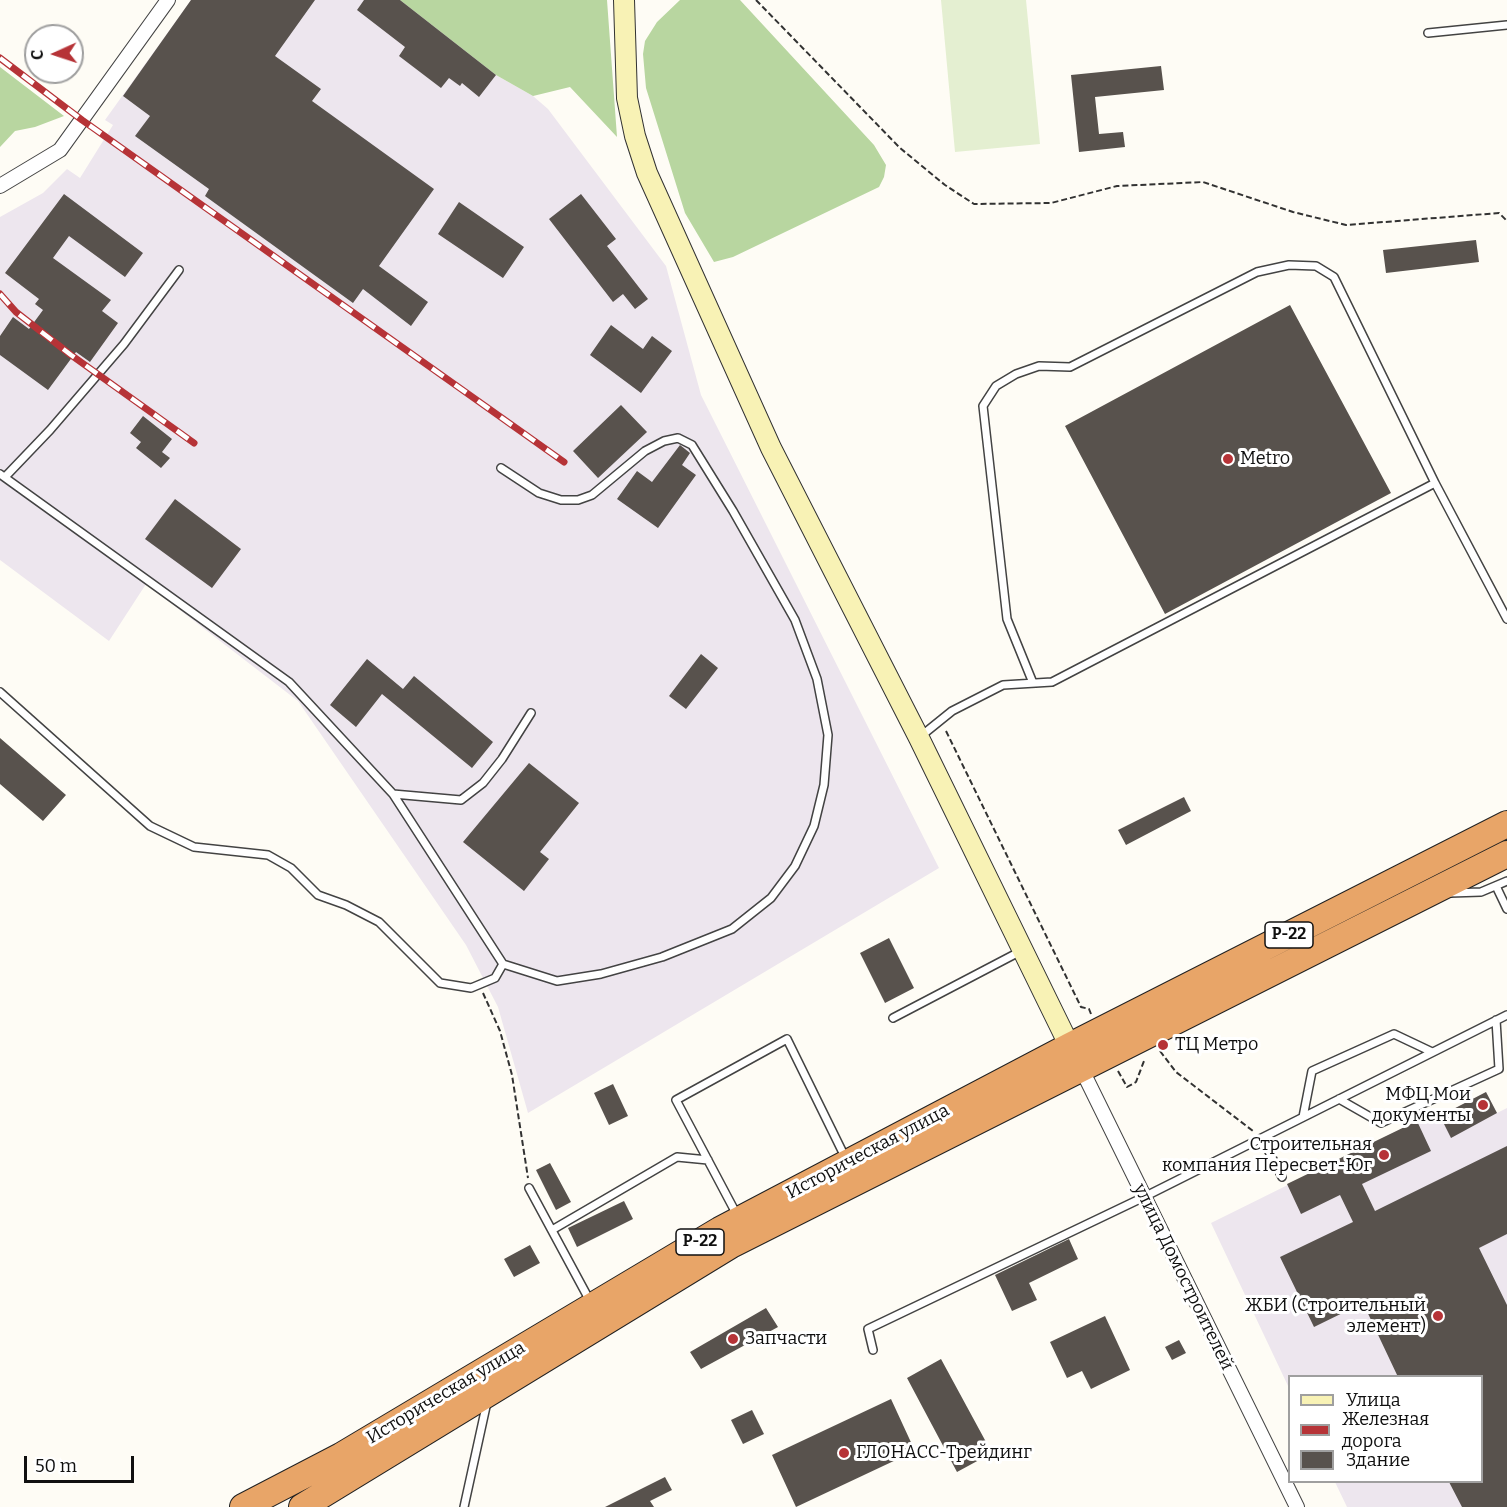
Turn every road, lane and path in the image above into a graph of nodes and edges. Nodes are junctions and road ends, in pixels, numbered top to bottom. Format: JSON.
{"nodes":[{"id":1,"x":168,"y":0,"type":"edge"},
{"id":2,"x":624,"y":0,"type":"edge"},
{"id":3,"x":756,"y":0,"type":"edge"},
{"id":4,"x":1507,"y":25,"type":"edge"},
{"id":5,"x":1428,"y":33,"type":"dead end"},
{"id":6,"x":0,"y":186,"type":"edge"},
{"id":7,"x":1507,"y":221,"type":"edge"},
{"id":8,"x":179,"y":270,"type":"dead end"},
{"id":9,"x":501,"y":468,"type":"dead end"},
{"id":10,"x":2,"y":475,"type":"edge"},
{"id":11,"x":1435,"y":483,"type":"junction"},
{"id":12,"x":1507,"y":619,"type":"edge"},
{"id":13,"x":1033,"y":683,"type":"junction"},
{"id":14,"x":0,"y":692,"type":"edge"},
{"id":15,"x":531,"y":713,"type":"dead end"},
{"id":16,"x":940,"y":720,"type":"junction"},
{"id":17,"x":919,"y":738,"type":"junction"},
{"id":18,"x":393,"y":794,"type":"junction"},
{"id":19,"x":1507,"y":824,"type":"edge"},
{"id":20,"x":1507,"y":854,"type":"edge"},
{"id":21,"x":1507,"y":881,"type":"edge"},
{"id":22,"x":1496,"y":886,"type":"junction"},
{"id":23,"x":1424,"y":895,"type":"junction"},
{"id":24,"x":1507,"y":909,"type":"edge"},
{"id":25,"x":1023,"y":950,"type":"junction"},
{"id":26,"x":502,"y":964,"type":"junction"},
{"id":27,"x":480,"y":985,"type":"junction"},
{"id":28,"x":1507,"y":1015,"type":"edge"},
{"id":29,"x":893,"y":1018,"type":"dead end"},
{"id":30,"x":1496,"y":1020,"type":"junction"},
{"id":31,"x":1099,"y":1032,"type":"junction"},
{"id":32,"x":1070,"y":1046,"type":"junction"},
{"id":33,"x":1432,"y":1052,"type":"junction"},
{"id":34,"x":1111,"y":1055,"type":"junction"},
{"id":35,"x":1082,"y":1070,"type":"junction"},
{"id":36,"x":1339,"y":1099,"type":"junction"},
{"id":37,"x":1303,"y":1118,"type":"junction"},
{"id":38,"x":1262,"y":1138,"type":"junction"},
{"id":39,"x":708,"y":1160,"type":"junction"},
{"id":40,"x":848,"y":1163,"type":"junction"},
{"id":41,"x":1282,"y":1177,"type":"dead end"},
{"id":42,"x":529,"y":1188,"type":"joint"},
{"id":43,"x":1144,"y":1197,"type":"junction"},
{"id":44,"x":739,"y":1220,"type":"junction"},
{"id":45,"x":552,"y":1230,"type":"junction"},
{"id":46,"x":592,"y":1306,"type":"junction"},
{"id":47,"x":873,"y":1350,"type":"dead end"},
{"id":48,"x":489,"y":1394,"type":"junction"},
{"id":49,"x":353,"y":1478,"type":"junction"},
{"id":50,"x":243,"y":1507,"type":"edge"},
{"id":51,"x":302,"y":1507,"type":"edge"},
{"id":52,"x":337,"y":1507,"type":"edge"},
{"id":53,"x":465,"y":1507,"type":"edge"},
{"id":54,"x":1297,"y":1507,"type":"edge"}],
"edges":[{"from":1,"to":6,"type":"street"},
{"from":2,"to":17,"type":"main road","name":"улица Домостроителей"},
{"from":3,"to":7,"type":"path"},
{"from":4,"to":5,"type":"lane"},
{"from":8,"to":10,"type":"lane"},
{"from":9,"to":26,"type":"lane"},
{"from":10,"to":18,"type":"lane"},
{"from":11,"to":12,"type":"lane"},
{"from":11,"to":13,"type":"lane"},
{"from":11,"to":13,"type":"lane"},
{"from":13,"to":16,"type":"lane"},
{"from":14,"to":27,"type":"lane"},
{"from":15,"to":18,"type":"lane"},
{"from":16,"to":17,"type":"lane"},
{"from":16,"to":31,"type":"path"},
{"from":17,"to":25,"type":"main road","name":"улица Домостроителей"},
{"from":18,"to":26,"type":"lane"},
{"from":19,"to":31,"type":"highway","name":"Историческая улица","number":"Р-22"},
{"from":20,"to":23,"type":"highway","name":"Историческая улица","number":"Р-22"},
{"from":21,"to":22,"type":"lane"},
{"from":22,"to":23,"type":"lane"},
{"from":22,"to":24,"type":"lane"},
{"from":23,"to":34,"type":"highway","name":"Историческая улица","number":"Р-22"},
{"from":25,"to":29,"type":"lane"},
{"from":25,"to":32,"type":"main road","name":"улица Домостроителей"},
{"from":26,"to":27,"type":"lane"},
{"from":27,"to":42,"type":"path"},
{"from":28,"to":30,"type":"lane"},
{"from":30,"to":33,"type":"lane"},
{"from":30,"to":36,"type":"lane"},
{"from":31,"to":32,"type":"highway","name":"Историческая улица","number":"Р-22"},
{"from":32,"to":35,"type":"main road","name":"улица Домостроителей"},
{"from":32,"to":40,"type":"highway","name":"Историческая улица","number":"Р-22"},
{"from":33,"to":36,"type":"lane"},
{"from":33,"to":37,"type":"lane"},
{"from":34,"to":35,"type":"highway","name":"Историческая улица","number":"Р-22"},
{"from":34,"to":38,"type":"path"},
{"from":35,"to":43,"type":"street","name":"улица Домостроителей"},
{"from":35,"to":48,"type":"highway","name":"Историческая улица","number":"Р-22"},
{"from":36,"to":37,"type":"lane"},
{"from":37,"to":38,"type":"lane"},
{"from":38,"to":41,"type":"lane"},
{"from":38,"to":43,"type":"lane"},
{"from":39,"to":40,"type":"lane"},
{"from":39,"to":44,"type":"lane"},
{"from":39,"to":45,"type":"lane"},
{"from":40,"to":44,"type":"highway","name":"Историческая улица","number":"Р-22"},
{"from":42,"to":45,"type":"lane"},
{"from":43,"to":47,"type":"lane"},
{"from":43,"to":54,"type":"street","name":"улица Домостроителей"},
{"from":44,"to":46,"type":"highway","name":"Историческая улица","number":"Р-22"},
{"from":45,"to":46,"type":"lane"},
{"from":46,"to":50,"type":"highway","name":"Историческая улица","number":"Р-22"},
{"from":48,"to":49,"type":"highway","name":"Историческая улица","number":"Р-22"},
{"from":48,"to":53,"type":"lane"},
{"from":49,"to":51,"type":"highway","name":"Историческая улица","number":"Р-22"},
{"from":49,"to":52,"type":"highway"}]}
